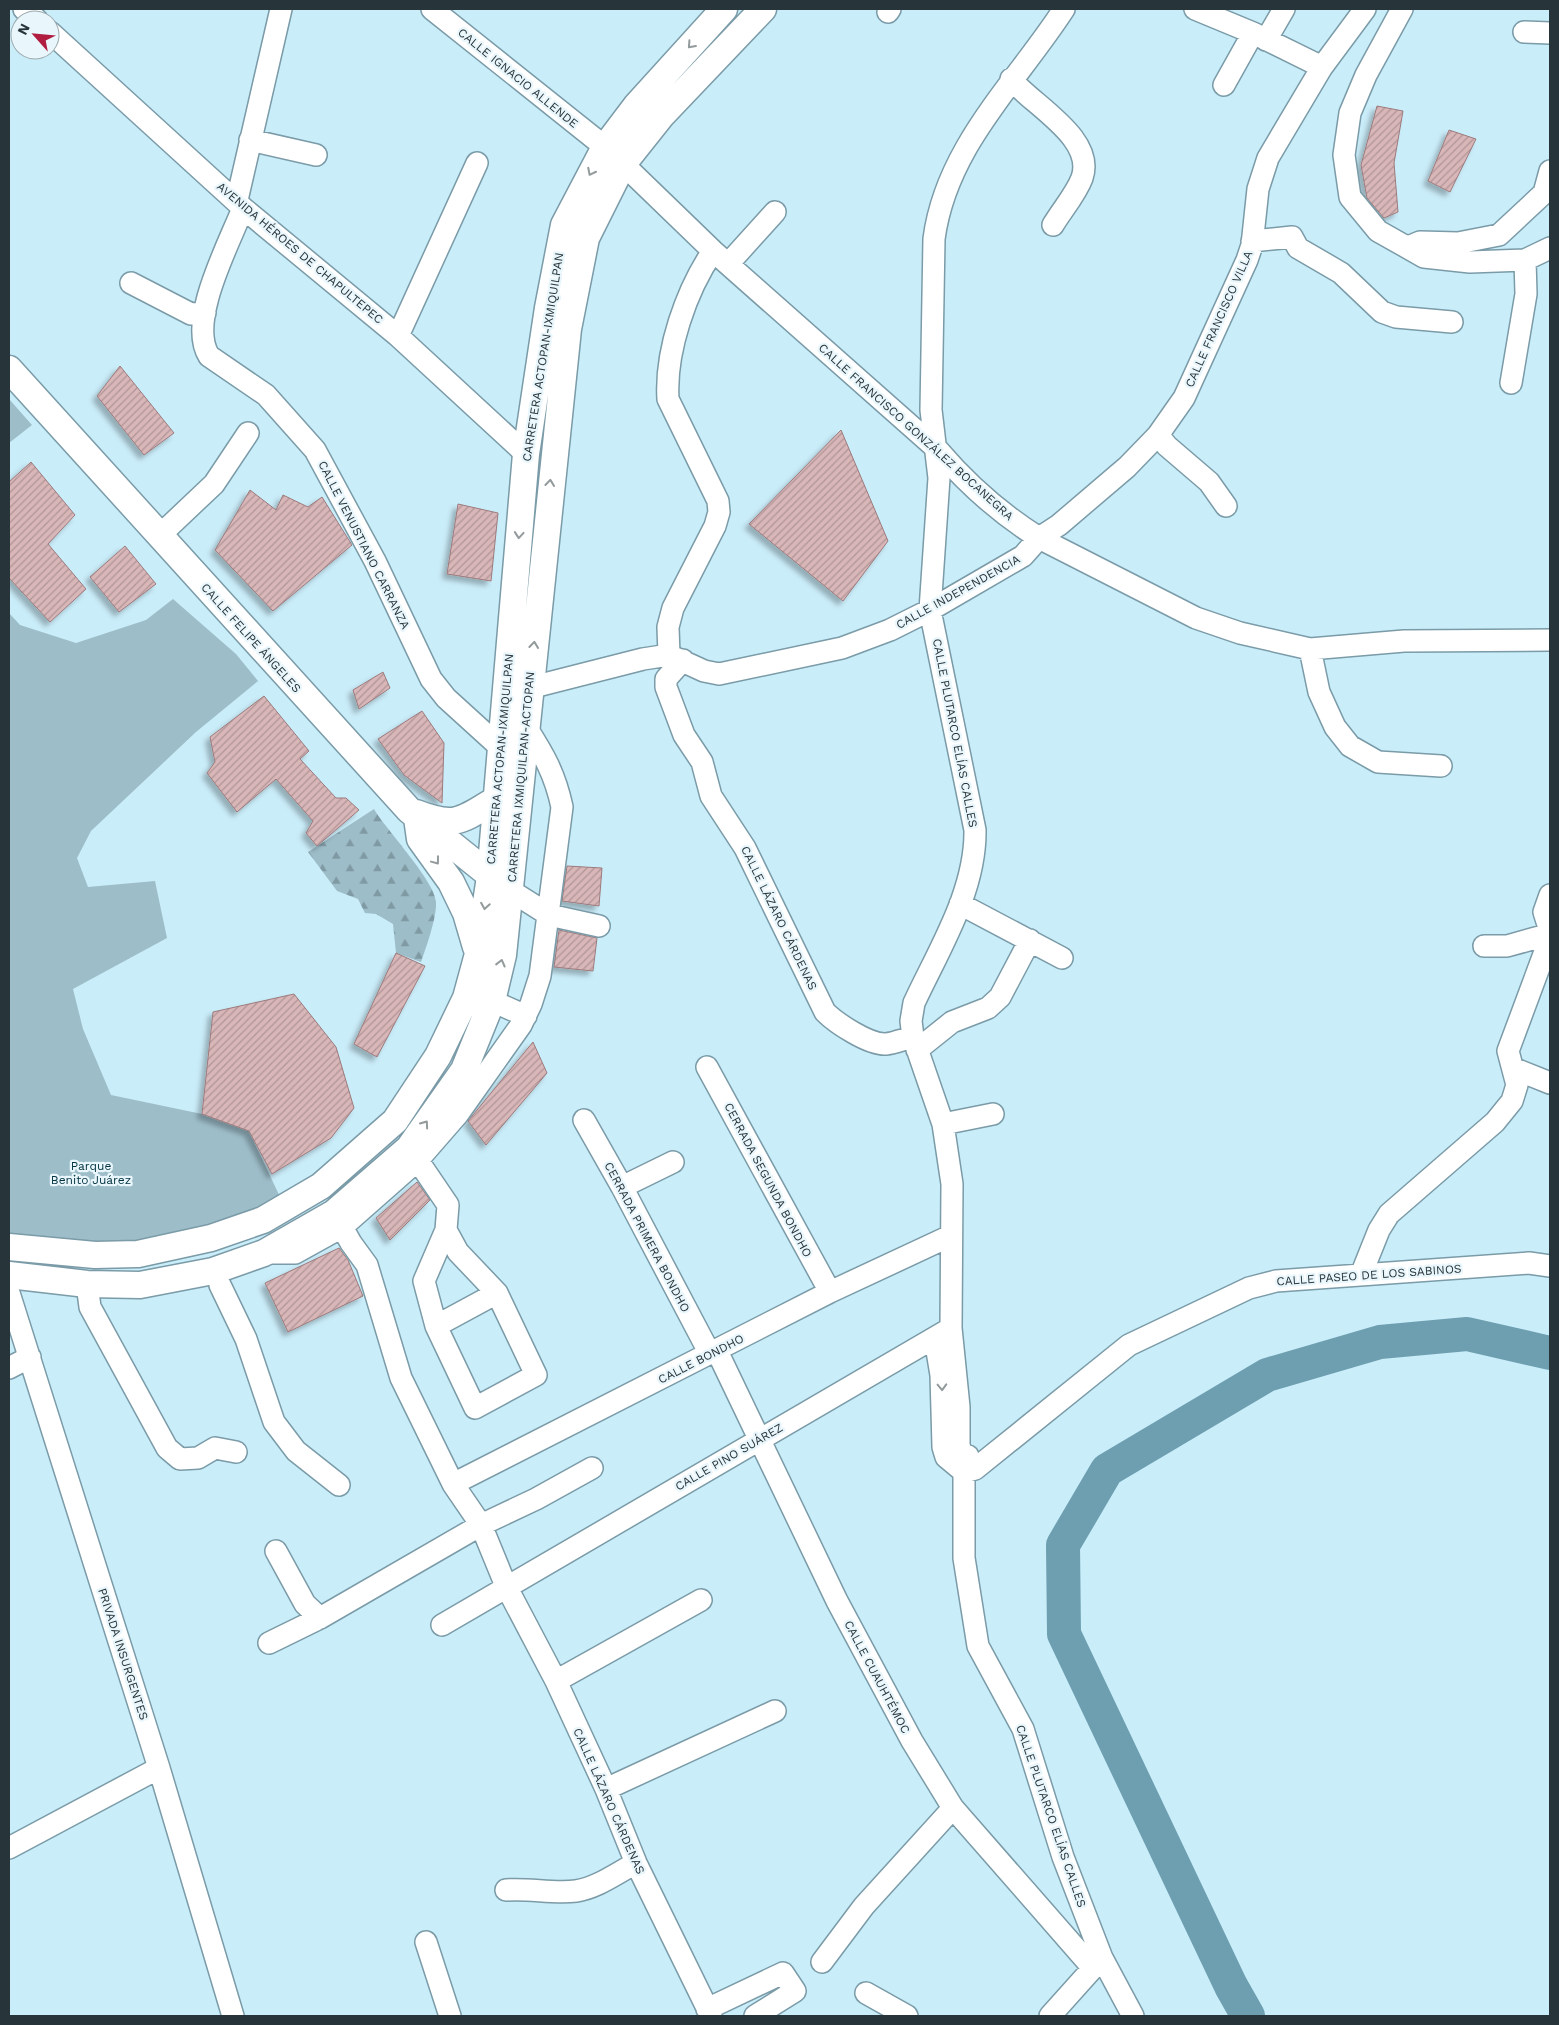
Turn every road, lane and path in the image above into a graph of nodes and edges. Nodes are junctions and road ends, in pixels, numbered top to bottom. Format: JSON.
{"nodes":[{"id":1,"x":281,"y":9,"type":"edge"},
{"id":2,"x":724,"y":9,"type":"edge"},
{"id":3,"x":764,"y":9,"type":"edge"},
{"id":4,"x":1064,"y":9,"type":"edge"},
{"id":5,"x":1284,"y":9,"type":"edge"},
{"id":6,"x":1365,"y":9,"type":"edge"},
{"id":7,"x":1402,"y":9,"type":"edge"},
{"id":8,"x":1203,"y":10,"type":"edge"},
{"id":9,"x":443,"y":12,"type":"edge"},
{"id":10,"x":1524,"y":32,"type":"dead end"},
{"id":11,"x":1550,"y":33,"type":"edge"},
{"id":12,"x":1260,"y":36,"type":"junction"},
{"id":13,"x":60,"y":41,"type":"edge"},
{"id":14,"x":1322,"y":67,"type":"junction"},
{"id":15,"x":1011,"y":79,"type":"junction"},
{"id":16,"x":1224,"y":85,"type":"dead end"},
{"id":17,"x":250,"y":140,"type":"junction"},
{"id":18,"x":316,"y":155,"type":"dead end"},
{"id":19,"x":614,"y":155,"type":"junction"},
{"id":20,"x":477,"y":163,"type":"dead end"},
{"id":21,"x":1550,"y":171,"type":"edge"},
{"id":22,"x":240,"y":204,"type":"junction"},
{"id":23,"x":775,"y":212,"type":"dead end"},
{"id":24,"x":1053,"y":225,"type":"dead end"},
{"id":25,"x":1252,"y":241,"type":"junction"},
{"id":26,"x":1408,"y":248,"type":"junction"},
{"id":27,"x":1550,"y":248,"type":"edge"},
{"id":28,"x":721,"y":258,"type":"junction"},
{"id":29,"x":1525,"y":260,"type":"junction"},
{"id":30,"x":131,"y":283,"type":"dead end"},
{"id":31,"x":205,"y":313,"type":"junction"},
{"id":32,"x":1452,"y":322,"type":"dead end"},
{"id":33,"x":398,"y":336,"type":"junction"},
{"id":34,"x":9,"y":369,"type":"edge"},
{"id":35,"x":1511,"y":382,"type":"dead end"},
{"id":36,"x":248,"y":433,"type":"dead end"},
{"id":37,"x":1158,"y":435,"type":"junction"},
{"id":38,"x":938,"y":450,"type":"junction"},
{"id":39,"x":526,"y":454,"type":"junction"},
{"id":40,"x":1226,"y":506,"type":"dead end"},
{"id":41,"x":159,"y":536,"type":"junction"},
{"id":42,"x":1039,"y":538,"type":"junction"},
{"id":43,"x":930,"y":610,"type":"junction"},
{"id":44,"x":1550,"y":640,"type":"edge"},
{"id":45,"x":1310,"y":649,"type":"junction"},
{"id":46,"x":676,"y":658,"type":"junction"},
{"id":47,"x":529,"y":688,"type":"junction"},
{"id":48,"x":526,"y":727,"type":"junction"},
{"id":49,"x":502,"y":748,"type":"junction"},
{"id":50,"x":1442,"y":766,"type":"dead end"},
{"id":51,"x":495,"y":800,"type":"junction"},
{"id":52,"x":413,"y":814,"type":"junction"},
{"id":53,"x":500,"y":884,"type":"junction"},
{"id":54,"x":1550,"y":895,"type":"edge"},
{"id":55,"x":960,"y":904,"type":"junction"},
{"id":56,"x":549,"y":915,"type":"junction"},
{"id":57,"x":599,"y":926,"type":"dead end"},
{"id":58,"x":1550,"y":932,"type":"edge"},
{"id":59,"x":1550,"y":938,"type":"edge"},
{"id":60,"x":1030,"y":940,"type":"junction"},
{"id":61,"x":1484,"y":946,"type":"dead end"},
{"id":62,"x":478,"y":954,"type":"junction"},
{"id":63,"x":1062,"y":958,"type":"dead end"},
{"id":64,"x":492,"y":1001,"type":"junction"},
{"id":65,"x":526,"y":1016,"type":"junction"},
{"id":66,"x":915,"y":1043,"type":"junction"},
{"id":67,"x":707,"y":1067,"type":"dead end"},
{"id":68,"x":1514,"y":1069,"type":"junction"},
{"id":69,"x":1550,"y":1083,"type":"edge"},
{"id":70,"x":466,"y":1085,"type":"junction"},
{"id":71,"x":993,"y":1114,"type":"dead end"},
{"id":72,"x":584,"y":1120,"type":"dead end"},
{"id":73,"x":943,"y":1124,"type":"junction"},
{"id":74,"x":413,"y":1154,"type":"junction"},
{"id":75,"x":673,"y":1162,"type":"dead end"},
{"id":76,"x":622,"y":1187,"type":"junction"},
{"id":77,"x":338,"y":1220,"type":"junction"},
{"id":78,"x":446,"y":1230,"type":"junction"},
{"id":79,"x":950,"y":1236,"type":"junction"},
{"id":80,"x":9,"y":1247,"type":"edge"},
{"id":81,"x":258,"y":1255,"type":"junction"},
{"id":82,"x":1550,"y":1266,"type":"edge"},
{"id":83,"x":9,"y":1275,"type":"edge"},
{"id":84,"x":1361,"y":1275,"type":"junction"},
{"id":85,"x":220,"y":1285,"type":"junction"},
{"id":86,"x":88,"y":1290,"type":"junction"},
{"id":87,"x":830,"y":1292,"type":"junction"},
{"id":88,"x":9,"y":1293,"type":"edge"},
{"id":89,"x":497,"y":1293,"type":"junction"},
{"id":90,"x":436,"y":1326,"type":"junction"},
{"id":91,"x":943,"y":1333,"type":"junction"},
{"id":92,"x":713,"y":1353,"type":"junction"},
{"id":93,"x":30,"y":1357,"type":"junction"},
{"id":94,"x":9,"y":1368,"type":"edge"},
{"id":95,"x":760,"y":1439,"type":"junction"},
{"id":96,"x":236,"y":1452,"type":"dead end"},
{"id":97,"x":966,"y":1464,"type":"junction"},
{"id":98,"x":592,"y":1468,"type":"dead end"},
{"id":99,"x":453,"y":1484,"type":"junction"},
{"id":100,"x":339,"y":1485,"type":"dead end"},
{"id":101,"x":481,"y":1524,"type":"junction"},
{"id":102,"x":276,"y":1550,"type":"dead end"},
{"id":103,"x":506,"y":1586,"type":"junction"},
{"id":104,"x":701,"y":1600,"type":"dead end"},
{"id":105,"x":320,"y":1618,"type":"junction"},
{"id":106,"x":442,"y":1625,"type":"dead end"},
{"id":107,"x":269,"y":1643,"type":"dead end"},
{"id":108,"x":556,"y":1681,"type":"junction"},
{"id":109,"x":775,"y":1711,"type":"dead end"},
{"id":110,"x":159,"y":1768,"type":"junction"},
{"id":111,"x":606,"y":1789,"type":"junction"},
{"id":112,"x":954,"y":1808,"type":"junction"},
{"id":113,"x":9,"y":1848,"type":"edge"},
{"id":114,"x":636,"y":1863,"type":"junction"},
{"id":115,"x":506,"y":1890,"type":"dead end"},
{"id":116,"x":426,"y":1942,"type":"dead end"},
{"id":117,"x":822,"y":1962,"type":"dead end"},
{"id":118,"x":1097,"y":1962,"type":"junction"},
{"id":119,"x":866,"y":1993,"type":"dead end"},
{"id":120,"x":709,"y":2012,"type":"edge"},
{"id":121,"x":233,"y":2016,"type":"edge"},
{"id":122,"x":450,"y":2016,"type":"edge"},
{"id":123,"x":755,"y":2016,"type":"edge"},
{"id":124,"x":907,"y":2016,"type":"edge"},
{"id":125,"x":1050,"y":2016,"type":"edge"},
{"id":126,"x":1133,"y":2016,"type":"edge"}],
"edges":[{"from":1,"to":17,"type":"street"},
{"from":2,"to":19,"type":"main road","name":"CARRETERA ACTOPAN-IXMIQUILPAN","one_way":true},
{"from":3,"to":19,"type":"main road","name":"CARRETERA IXMIQUILPAN-ACTOPAN"},
{"from":4,"to":15,"type":"street","name":"CALLE PLUTARCO ELÍAS CALLES"},
{"from":5,"to":12,"type":"street"},
{"from":6,"to":14,"type":"street","name":"CALLE FRANCISCO VILLA"},
{"from":7,"to":26,"type":"street"},
{"from":8,"to":12,"type":"street"},
{"from":9,"to":19,"type":"street","name":"CALLE IGNACIO ALLENDE"},
{"from":10,"to":11,"type":"street"},
{"from":12,"to":14,"type":"street"},
{"from":12,"to":16,"type":"street"},
{"from":13,"to":22,"type":"street","name":"AVENIDA HÉROES DE CHAPULTEPEC"},
{"from":14,"to":25,"type":"street","name":"CALLE FRANCISCO VILLA"},
{"from":15,"to":24,"type":"street"},
{"from":15,"to":38,"type":"street","name":"CALLE PLUTARCO ELÍAS CALLES"},
{"from":17,"to":18,"type":"street"},
{"from":17,"to":22,"type":"street"},
{"from":19,"to":28,"type":"street","name":"CALLE FRANCISCO GONZÁLEZ BOCANEGRA"},
{"from":19,"to":39,"type":"main road","name":"CARRETERA ACTOPAN-IXMIQUILPAN","one_way":true},
{"from":47,"to":19,"type":"main road","name":"CARRETERA IXMIQUILPAN-ACTOPAN","one_way":true},
{"from":20,"to":33,"type":"street"},
{"from":21,"to":26,"type":"street"},
{"from":22,"to":31,"type":"street"},
{"from":22,"to":33,"type":"street","name":"AVENIDA HÉROES DE CHAPULTEPEC"},
{"from":23,"to":28,"type":"street"},
{"from":25,"to":32,"type":"street"},
{"from":25,"to":37,"type":"street","name":"CALLE FRANCISCO VILLA"},
{"from":26,"to":29,"type":"street"},
{"from":27,"to":29,"type":"street"},
{"from":28,"to":38,"type":"street","name":"CALLE FRANCISCO GONZÁLEZ BOCANEGRA"},
{"from":28,"to":46,"type":"street"},
{"from":29,"to":35,"type":"street"},
{"from":30,"to":31,"type":"street"},
{"from":31,"to":49,"type":"street","name":"CALLE VENUSTIANO CARRANZA"},
{"from":33,"to":39,"type":"street","name":"AVENIDA HÉROES DE CHAPULTEPEC"},
{"from":34,"to":41,"type":"main road","name":"CALLE FELIPE ÁNGELES"},
{"from":36,"to":41,"type":"street"},
{"from":37,"to":40,"type":"street"},
{"from":37,"to":42,"type":"street","name":"CALLE FRANCISCO VILLA"},
{"from":38,"to":42,"type":"street","name":"CALLE FRANCISCO GONZÁLEZ BOCANEGRA"},
{"from":38,"to":43,"type":"street","name":"CALLE PLUTARCO ELÍAS CALLES"},
{"from":39,"to":49,"type":"main road","name":"CARRETERA ACTOPAN-IXMIQUILPAN","one_way":true},
{"from":41,"to":52,"type":"main road","name":"CALLE FELIPE ÁNGELES"},
{"from":42,"to":43,"type":"street","name":"CALLE INDEPENDENCIA"},
{"from":42,"to":45,"type":"street","name":"CALLE FRANCISCO GONZÁLEZ BOCANEGRA"},
{"from":43,"to":46,"type":"street","name":"CALLE INDEPENDENCIA"},
{"from":43,"to":55,"type":"street","name":"CALLE PLUTARCO ELÍAS CALLES"},
{"from":44,"to":45,"type":"street","name":"CALLE FRANCISCO GONZÁLEZ BOCANEGRA"},
{"from":45,"to":50,"type":"street"},
{"from":46,"to":47,"type":"street"},
{"from":46,"to":66,"type":"street","name":"CALLE LÁZARO CÁRDENAS"},
{"from":47,"to":48,"type":"main road","name":"CARRETERA IXMIQUILPAN-ACTOPAN"},
{"from":48,"to":53,"type":"main road","name":"CARRETERA IXMIQUILPAN-ACTOPAN"},
{"from":48,"to":56,"type":"street"},
{"from":49,"to":51,"type":"main road","name":"CARRETERA ACTOPAN-IXMIQUILPAN"},
{"from":51,"to":52,"type":"main road"},
{"from":51,"to":53,"type":"main road","name":"CARRETERA ACTOPAN-IXMIQUILPAN"},
{"from":52,"to":53,"type":"main road","name":"CALLE FELIPE ÁNGELES"},
{"from":52,"to":62,"type":"main road","one_way":true},
{"from":53,"to":56,"type":"street"},
{"from":53,"to":62,"type":"main road","name":"CARRETERA ACTOPAN-IXMIQUILPAN","one_way":true},
{"from":64,"to":53,"type":"main road","name":"CARRETERA IXMIQUILPAN-ACTOPAN","one_way":true},
{"from":54,"to":58,"type":"street"},
{"from":55,"to":60,"type":"street"},
{"from":55,"to":66,"type":"street","name":"CALLE PLUTARCO ELÍAS CALLES"},
{"from":56,"to":57,"type":"street"},
{"from":56,"to":65,"type":"street"},
{"from":58,"to":61,"type":"street"},
{"from":59,"to":68,"type":"street"},
{"from":60,"to":63,"type":"street"},
{"from":60,"to":66,"type":"street"},
{"from":62,"to":80,"type":"main road","name":"CARRETERA ACTOPAN-IXMIQUILPAN"},
{"from":64,"to":65,"type":"street"},
{"from":64,"to":70,"type":"main road","name":"CARRETERA IXMIQUILPAN-ACTOPAN"},
{"from":65,"to":70,"type":"street"},
{"from":66,"to":73,"type":"street","name":"CALLE PLUTARCO ELÍAS CALLES"},
{"from":67,"to":87,"type":"street","name":"CERRADA SEGUNDA BONDHO"},
{"from":68,"to":69,"type":"street"},
{"from":68,"to":84,"type":"street"},
{"from":70,"to":74,"type":"main road","name":"CARRETERA IXMIQUILPAN-ACTOPAN"},
{"from":71,"to":73,"type":"street"},
{"from":72,"to":76,"type":"street","name":"CERRADA PRIMERA BONDHO"},
{"from":73,"to":79,"type":"street","name":"CALLE PLUTARCO ELÍAS CALLES"},
{"from":74,"to":77,"type":"main road","name":"CARRETERA IXMIQUILPAN-ACTOPAN"},
{"from":74,"to":78,"type":"street"},
{"from":75,"to":76,"type":"street"},
{"from":76,"to":92,"type":"street","name":"CERRADA PRIMERA BONDHO"},
{"from":77,"to":81,"type":"main road","name":"CARRETERA IXMIQUILPAN-ACTOPAN"},
{"from":77,"to":99,"type":"street","name":"CALLE LÁZARO CÁRDENAS"},
{"from":78,"to":89,"type":"street"},
{"from":78,"to":90,"type":"street"},
{"from":79,"to":87,"type":"street","name":"CALLE BONDHO"},
{"from":79,"to":91,"type":"street","name":"CALLE PLUTARCO ELÍAS CALLES"},
{"from":81,"to":85,"type":"street"},
{"from":81,"to":86,"type":"main road","name":"CARRETERA IXMIQUILPAN-ACTOPAN"},
{"from":82,"to":84,"type":"street","name":"CALLE PASEO DE LOS SABINOS"},
{"from":83,"to":86,"type":"main road","name":"CARRETERA IXMIQUILPAN-ACTOPAN"},
{"from":84,"to":97,"type":"street","name":"CALLE PASEO DE LOS SABINOS"},
{"from":85,"to":86,"type":"street"},
{"from":85,"to":100,"type":"street"},
{"from":86,"to":96,"type":"street"},
{"from":87,"to":92,"type":"street","name":"CALLE BONDHO"},
{"from":88,"to":93,"type":"street","name":"PRIVADA INSURGENTES"},
{"from":89,"to":90,"type":"street"},
{"from":89,"to":90,"type":"street"},
{"from":91,"to":95,"type":"street","name":"CALLE PINO SUÁREZ"},
{"from":91,"to":97,"type":"street","name":"CALLE PLUTARCO ELÍAS CALLES"},
{"from":92,"to":95,"type":"street","name":"CALLE CUAUHTÉMOC"},
{"from":92,"to":99,"type":"street","name":"CALLE BONDHO"},
{"from":93,"to":94,"type":"street"},
{"from":93,"to":110,"type":"street","name":"PRIVADA INSURGENTES"},
{"from":95,"to":103,"type":"street","name":"CALLE PINO SUÁREZ"},
{"from":95,"to":112,"type":"street","name":"CALLE CUAUHTÉMOC"},
{"from":97,"to":118,"type":"street","name":"CALLE PLUTARCO ELÍAS CALLES"},
{"from":98,"to":101,"type":"street"},
{"from":99,"to":101,"type":"street","name":"CALLE LÁZARO CÁRDENAS"},
{"from":101,"to":103,"type":"street","name":"CALLE LÁZARO CÁRDENAS"},
{"from":101,"to":105,"type":"street"},
{"from":102,"to":105,"type":"street"},
{"from":103,"to":106,"type":"street","name":"CALLE PINO SUÁREZ"},
{"from":103,"to":108,"type":"street","name":"CALLE LÁZARO CÁRDENAS"},
{"from":104,"to":108,"type":"street"},
{"from":105,"to":107,"type":"street"},
{"from":108,"to":111,"type":"street","name":"CALLE LÁZARO CÁRDENAS"},
{"from":109,"to":111,"type":"street"},
{"from":110,"to":113,"type":"street"},
{"from":110,"to":121,"type":"street","name":"PRIVADA INSURGENTES"},
{"from":111,"to":114,"type":"street","name":"CALLE LÁZARO CÁRDENAS"},
{"from":112,"to":117,"type":"street"},
{"from":112,"to":118,"type":"street","name":"CALLE CUAUHTÉMOC"},
{"from":114,"to":115,"type":"street"},
{"from":114,"to":120,"type":"street","name":"CALLE LÁZARO CÁRDENAS"},
{"from":116,"to":122,"type":"street"},
{"from":118,"to":125,"type":"street"},
{"from":118,"to":126,"type":"street","name":"CALLE CUAUHTÉMOC"},
{"from":119,"to":124,"type":"street"},
{"from":120,"to":123,"type":"street"}]}
